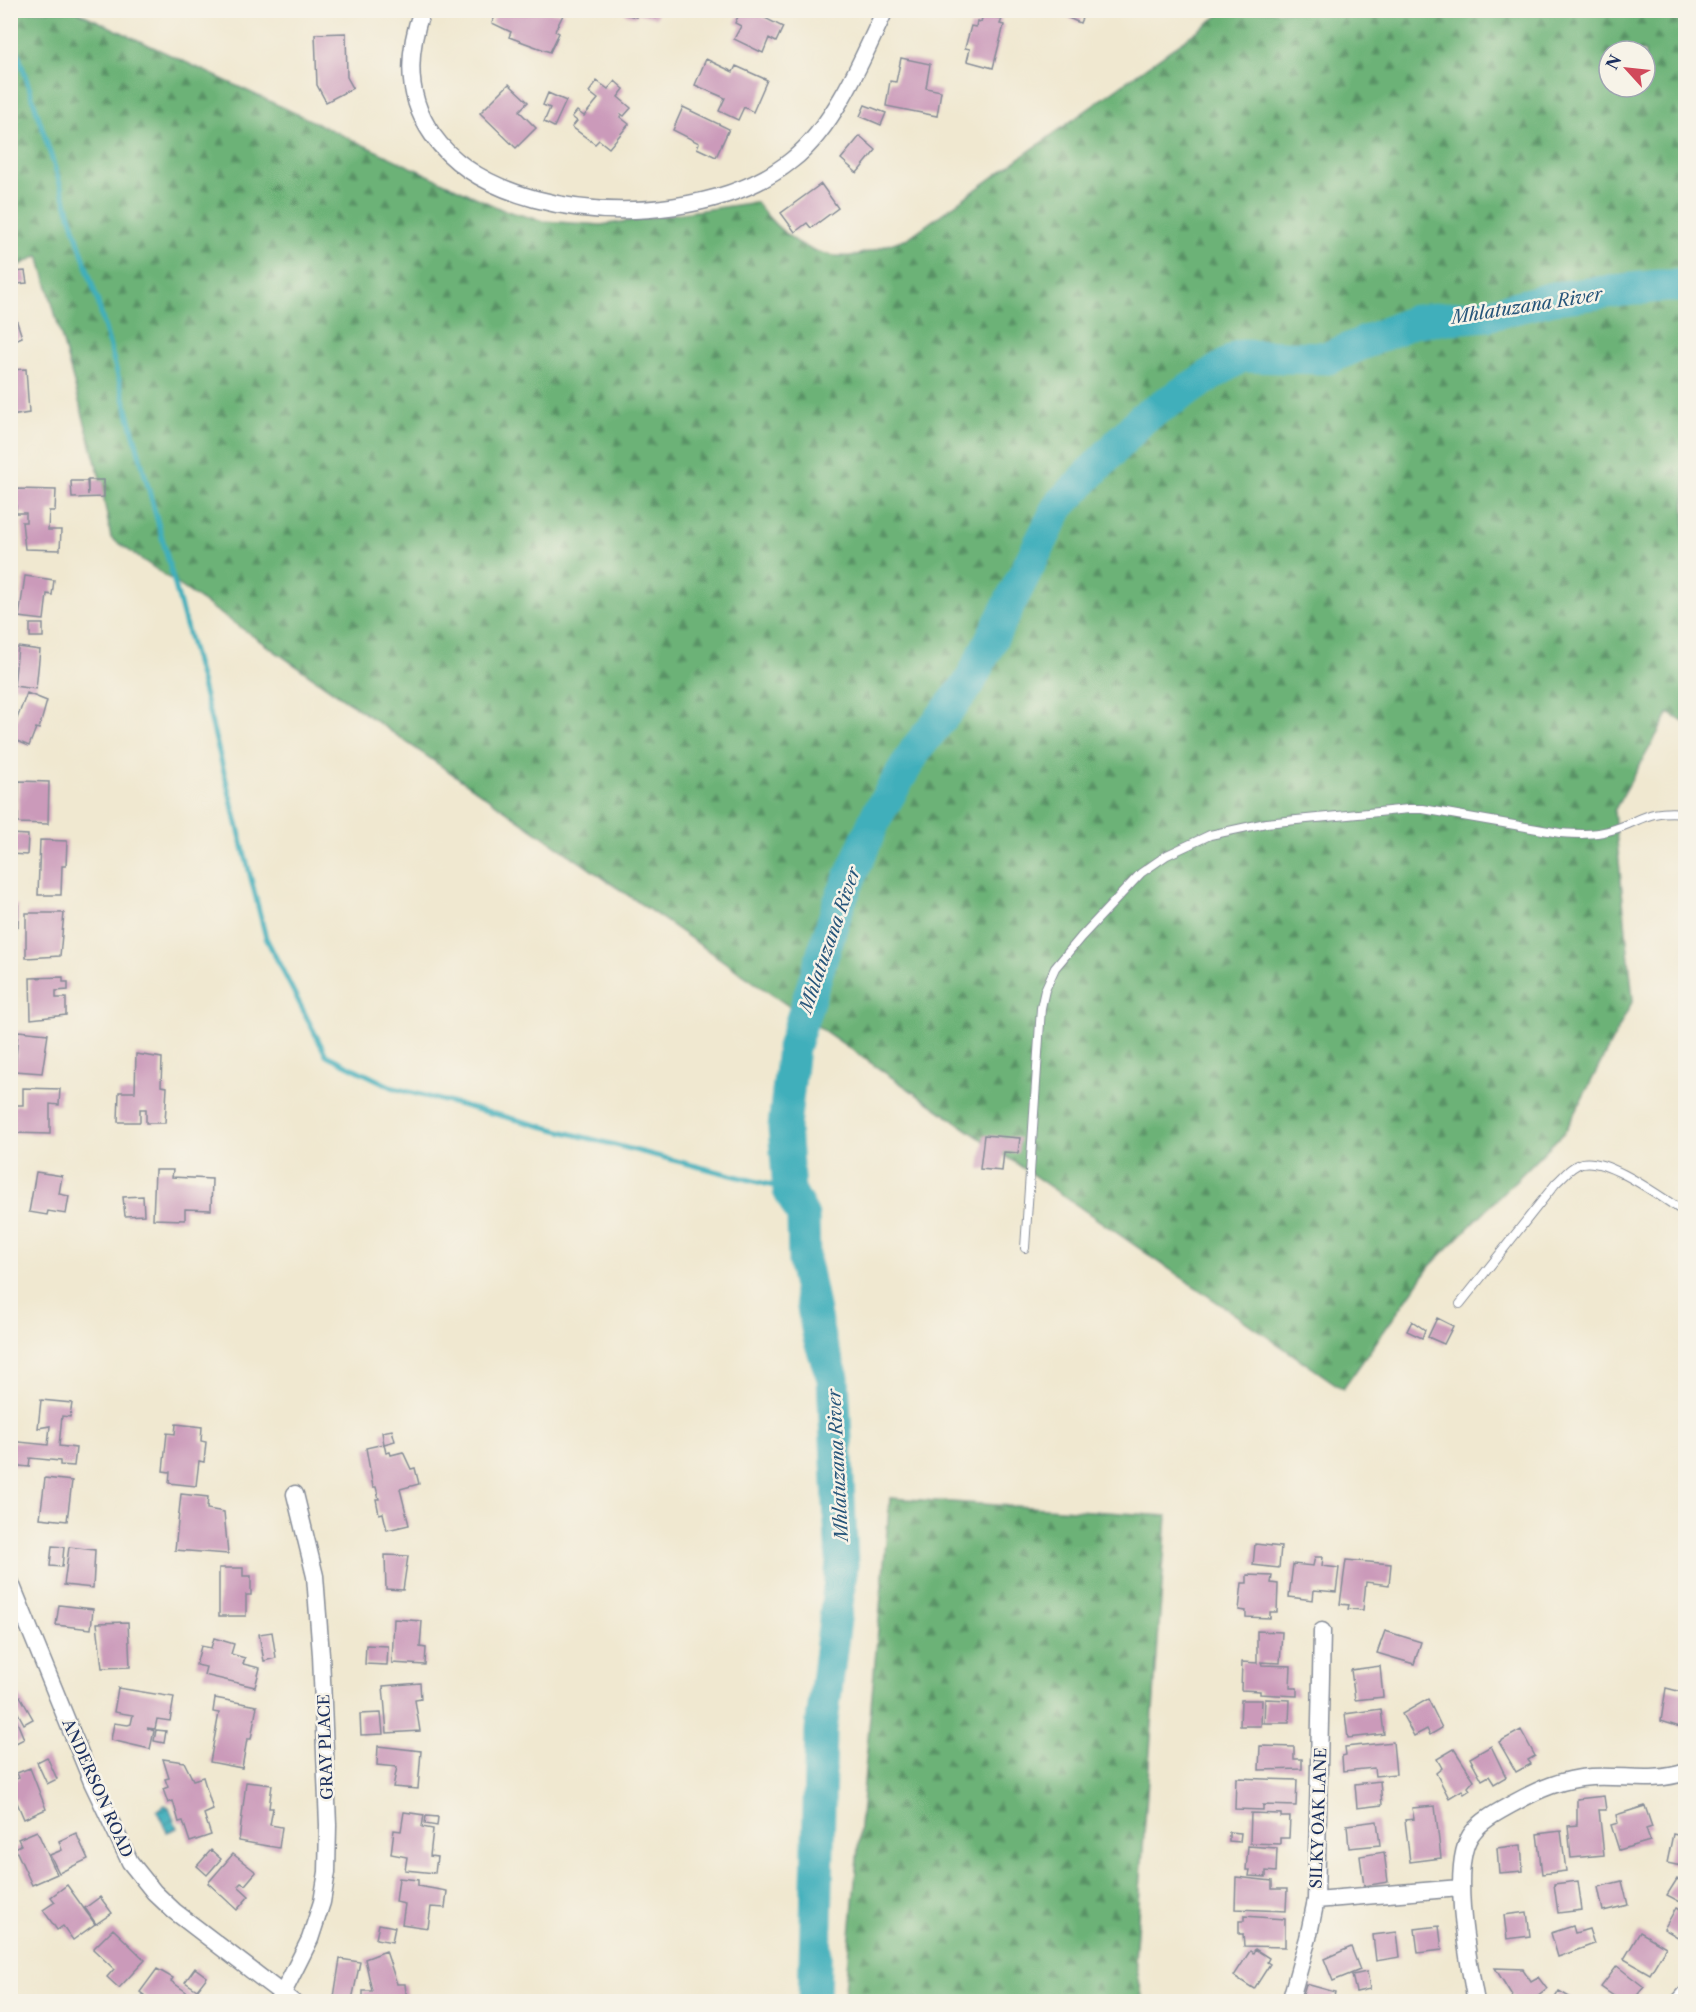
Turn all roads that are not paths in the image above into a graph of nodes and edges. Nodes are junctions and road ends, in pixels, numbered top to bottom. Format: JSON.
{"nodes":[{"id":1,"x":422,"y":10,"type":"edge"},
{"id":2,"x":885,"y":10,"type":"edge"},
{"id":3,"x":1686,"y":813,"type":"edge"},
{"id":4,"x":1686,"y":1213,"type":"edge"},
{"id":5,"x":1025,"y":1248,"type":"dead end"},
{"id":6,"x":1460,"y":1304,"type":"dead end"},
{"id":7,"x":295,"y":1494,"type":"dead end"},
{"id":8,"x":10,"y":1581,"type":"edge"},
{"id":9,"x":1322,"y":1631,"type":"dead end"},
{"id":10,"x":1686,"y":1772,"type":"edge"},
{"id":11,"x":1460,"y":1888,"type":"junction"},
{"id":12,"x":1316,"y":1900,"type":"junction"},
{"id":13,"x":1686,"y":1994,"type":"edge"},
{"id":14,"x":288,"y":1997,"type":"edge"},
{"id":15,"x":1290,"y":2001,"type":"edge"},
{"id":16,"x":1476,"y":2001,"type":"edge"},
{"id":17,"x":1679,"y":2001,"type":"edge"}],
"edges":[{"from":1,"to":2,"type":"street"},
{"from":3,"to":5,"type":"lane"},
{"from":4,"to":6,"type":"lane"},
{"from":7,"to":14,"type":"street","name":"GRAY PLACE"},
{"from":8,"to":14,"type":"street","name":"ANDERSON ROAD"},
{"from":9,"to":12,"type":"street","name":"SILKY OAK LANE"},
{"from":10,"to":11,"type":"street"},
{"from":11,"to":12,"type":"street"},
{"from":11,"to":16,"type":"street"},
{"from":12,"to":15,"type":"street","name":"SILKY OAK LANE"},
{"from":13,"to":17,"type":"street"}]}
